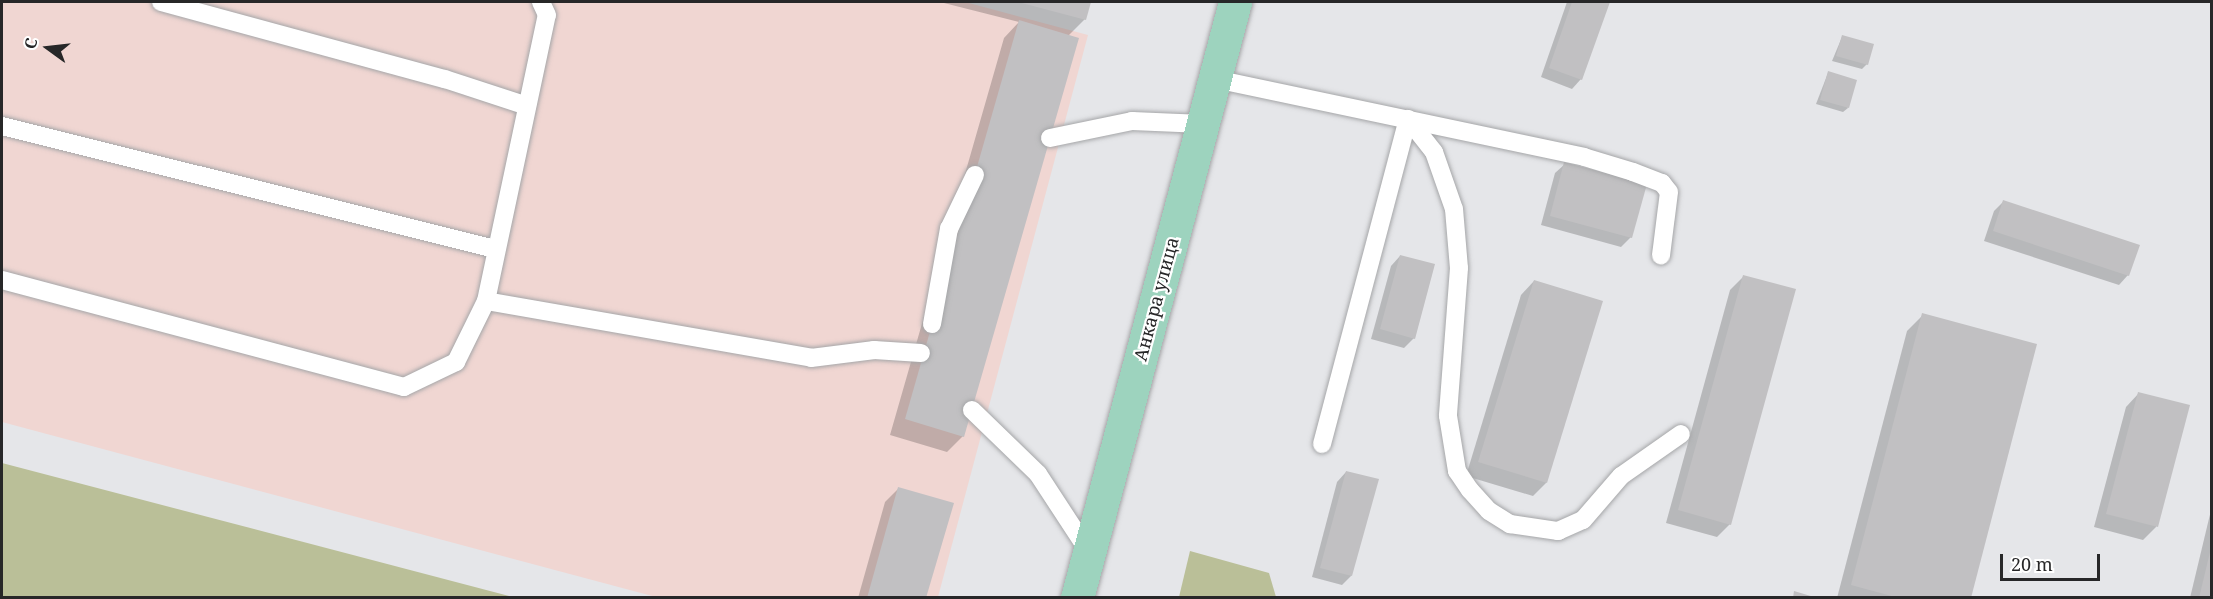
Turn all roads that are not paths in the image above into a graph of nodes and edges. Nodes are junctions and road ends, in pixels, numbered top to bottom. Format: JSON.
{"nodes":[{"id":1,"x":161,"y":2,"type":"edge"},
{"id":2,"x":541,"y":2,"type":"edge"},
{"id":3,"x":1235,"y":2,"type":"edge"},
{"id":4,"x":1215,"y":79,"type":"junction"},
{"id":5,"x":526,"y":106,"type":"junction"},
{"id":6,"x":1408,"y":120,"type":"junction"},
{"id":7,"x":1203,"y":124,"type":"junction"},
{"id":8,"x":2,"y":126,"type":"edge"},
{"id":9,"x":1050,"y":138,"type":"dead end"},
{"id":10,"x":975,"y":176,"type":"dead end"},
{"id":11,"x":495,"y":249,"type":"junction"},
{"id":12,"x":1661,"y":255,"type":"dead end"},
{"id":13,"x":2,"y":280,"type":"edge"},
{"id":14,"x":486,"y":301,"type":"junction"},
{"id":15,"x":932,"y":324,"type":"dead end"},
{"id":16,"x":921,"y":353,"type":"dead end"},
{"id":17,"x":972,"y":410,"type":"dead end"},
{"id":18,"x":1682,"y":434,"type":"dead end"},
{"id":19,"x":1322,"y":444,"type":"dead end"},
{"id":20,"x":1089,"y":552,"type":"junction"},
{"id":21,"x":1077,"y":597,"type":"edge"}],
"edges":[{"from":1,"to":5,"type":"lane"},
{"from":2,"to":5,"type":"lane"},
{"from":3,"to":4,"type":"main road","name":"Анкара улица"},
{"from":4,"to":6,"type":"lane"},
{"from":4,"to":7,"type":"main road","name":"Анкара улица"},
{"from":5,"to":11,"type":"lane"},
{"from":6,"to":12,"type":"lane"},
{"from":6,"to":18,"type":"lane"},
{"from":6,"to":19,"type":"lane"},
{"from":7,"to":9,"type":"lane"},
{"from":7,"to":20,"type":"main road","name":"Анкара улица"},
{"from":8,"to":11,"type":"lane"},
{"from":10,"to":15,"type":"lane"},
{"from":11,"to":14,"type":"lane"},
{"from":13,"to":14,"type":"lane"},
{"from":14,"to":16,"type":"lane"},
{"from":17,"to":20,"type":"lane"},
{"from":20,"to":21,"type":"main road","name":"Анкара улица"}]}
